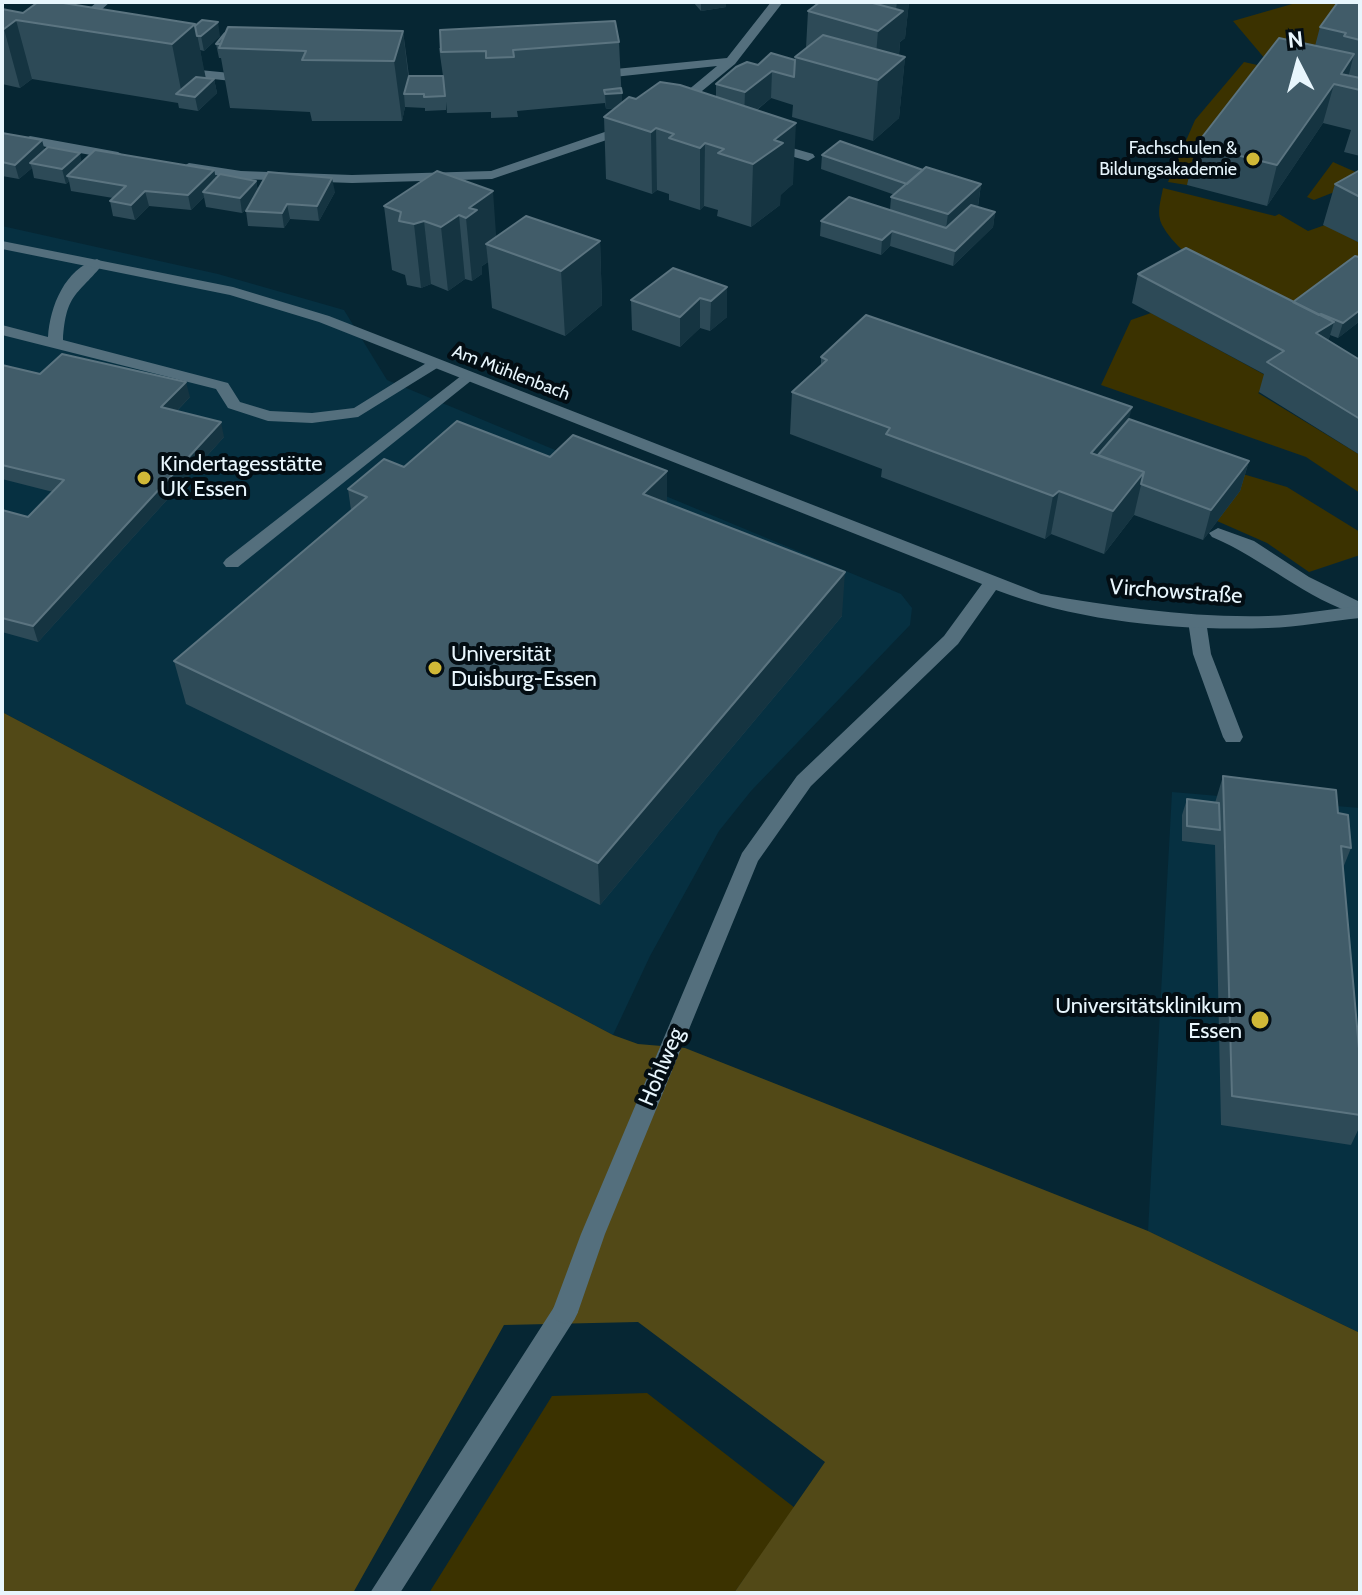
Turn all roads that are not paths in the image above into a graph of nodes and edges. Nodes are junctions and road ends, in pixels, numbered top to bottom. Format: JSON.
{"nodes":[{"id":1,"x":104,"y":2,"type":"edge"},
{"id":2,"x":777,"y":2,"type":"edge"},
{"id":3,"x":63,"y":36,"type":"edge"},
{"id":4,"x":731,"y":61,"type":"junction"},
{"id":5,"x":169,"y":71,"type":"edge"},
{"id":6,"x":581,"y":76,"type":"edge"},
{"id":7,"x":268,"y":80,"type":"edge"},
{"id":8,"x":679,"y":118,"type":"edge"},
{"id":9,"x":637,"y":125,"type":"edge"},
{"id":10,"x":30,"y":140,"type":"edge"},
{"id":11,"x":751,"y":140,"type":"edge"},
{"id":12,"x":808,"y":157,"type":"dead end"},
{"id":13,"x":135,"y":159,"type":"edge"},
{"id":14,"x":180,"y":166,"type":"edge"},
{"id":15,"x":2,"y":245,"type":"edge"},
{"id":16,"x":97,"y":263,"type":"junction"},
{"id":17,"x":2,"y":330,"type":"edge"},
{"id":18,"x":55,"y":343,"type":"junction"},
{"id":19,"x":434,"y":365,"type":"junction"},
{"id":20,"x":466,"y":377,"type":"junction"},
{"id":21,"x":1218,"y":533,"type":"edge"},
{"id":22,"x":232,"y":563,"type":"dead end"},
{"id":23,"x":993,"y":581,"type":"junction"},
{"id":24,"x":1360,"y":611,"type":"edge"},
{"id":25,"x":1197,"y":621,"type":"junction"},
{"id":26,"x":1233,"y":737,"type":"dead end"},
{"id":27,"x":384,"y":1593,"type":"edge"}],
"edges":[{"from":1,"to":3,"type":"street"},
{"from":2,"to":4,"type":"street"},
{"from":4,"to":6,"type":"street"},
{"from":4,"to":8,"type":"street"},
{"from":5,"to":7,"type":"street"},
{"from":9,"to":14,"type":"street"},
{"from":10,"to":13,"type":"street"},
{"from":11,"to":12,"type":"street"},
{"from":15,"to":16,"type":"street","name":"Am Mühlenbach"},
{"from":16,"to":18,"type":"street"},
{"from":16,"to":19,"type":"street","name":"Am Mühlenbach"},
{"from":17,"to":18,"type":"street"},
{"from":18,"to":19,"type":"street"},
{"from":19,"to":20,"type":"street","name":"Am Mühlenbach"},
{"from":20,"to":22,"type":"street"},
{"from":20,"to":23,"type":"street","name":"Am Mühlenbach"},
{"from":21,"to":24,"type":"street"},
{"from":23,"to":25,"type":"street","name":"Virchowstraße"},
{"from":23,"to":27,"type":"street","name":"Hohlweg"},
{"from":24,"to":25,"type":"street","name":"Virchowstraße"},
{"from":25,"to":26,"type":"street"}]}
